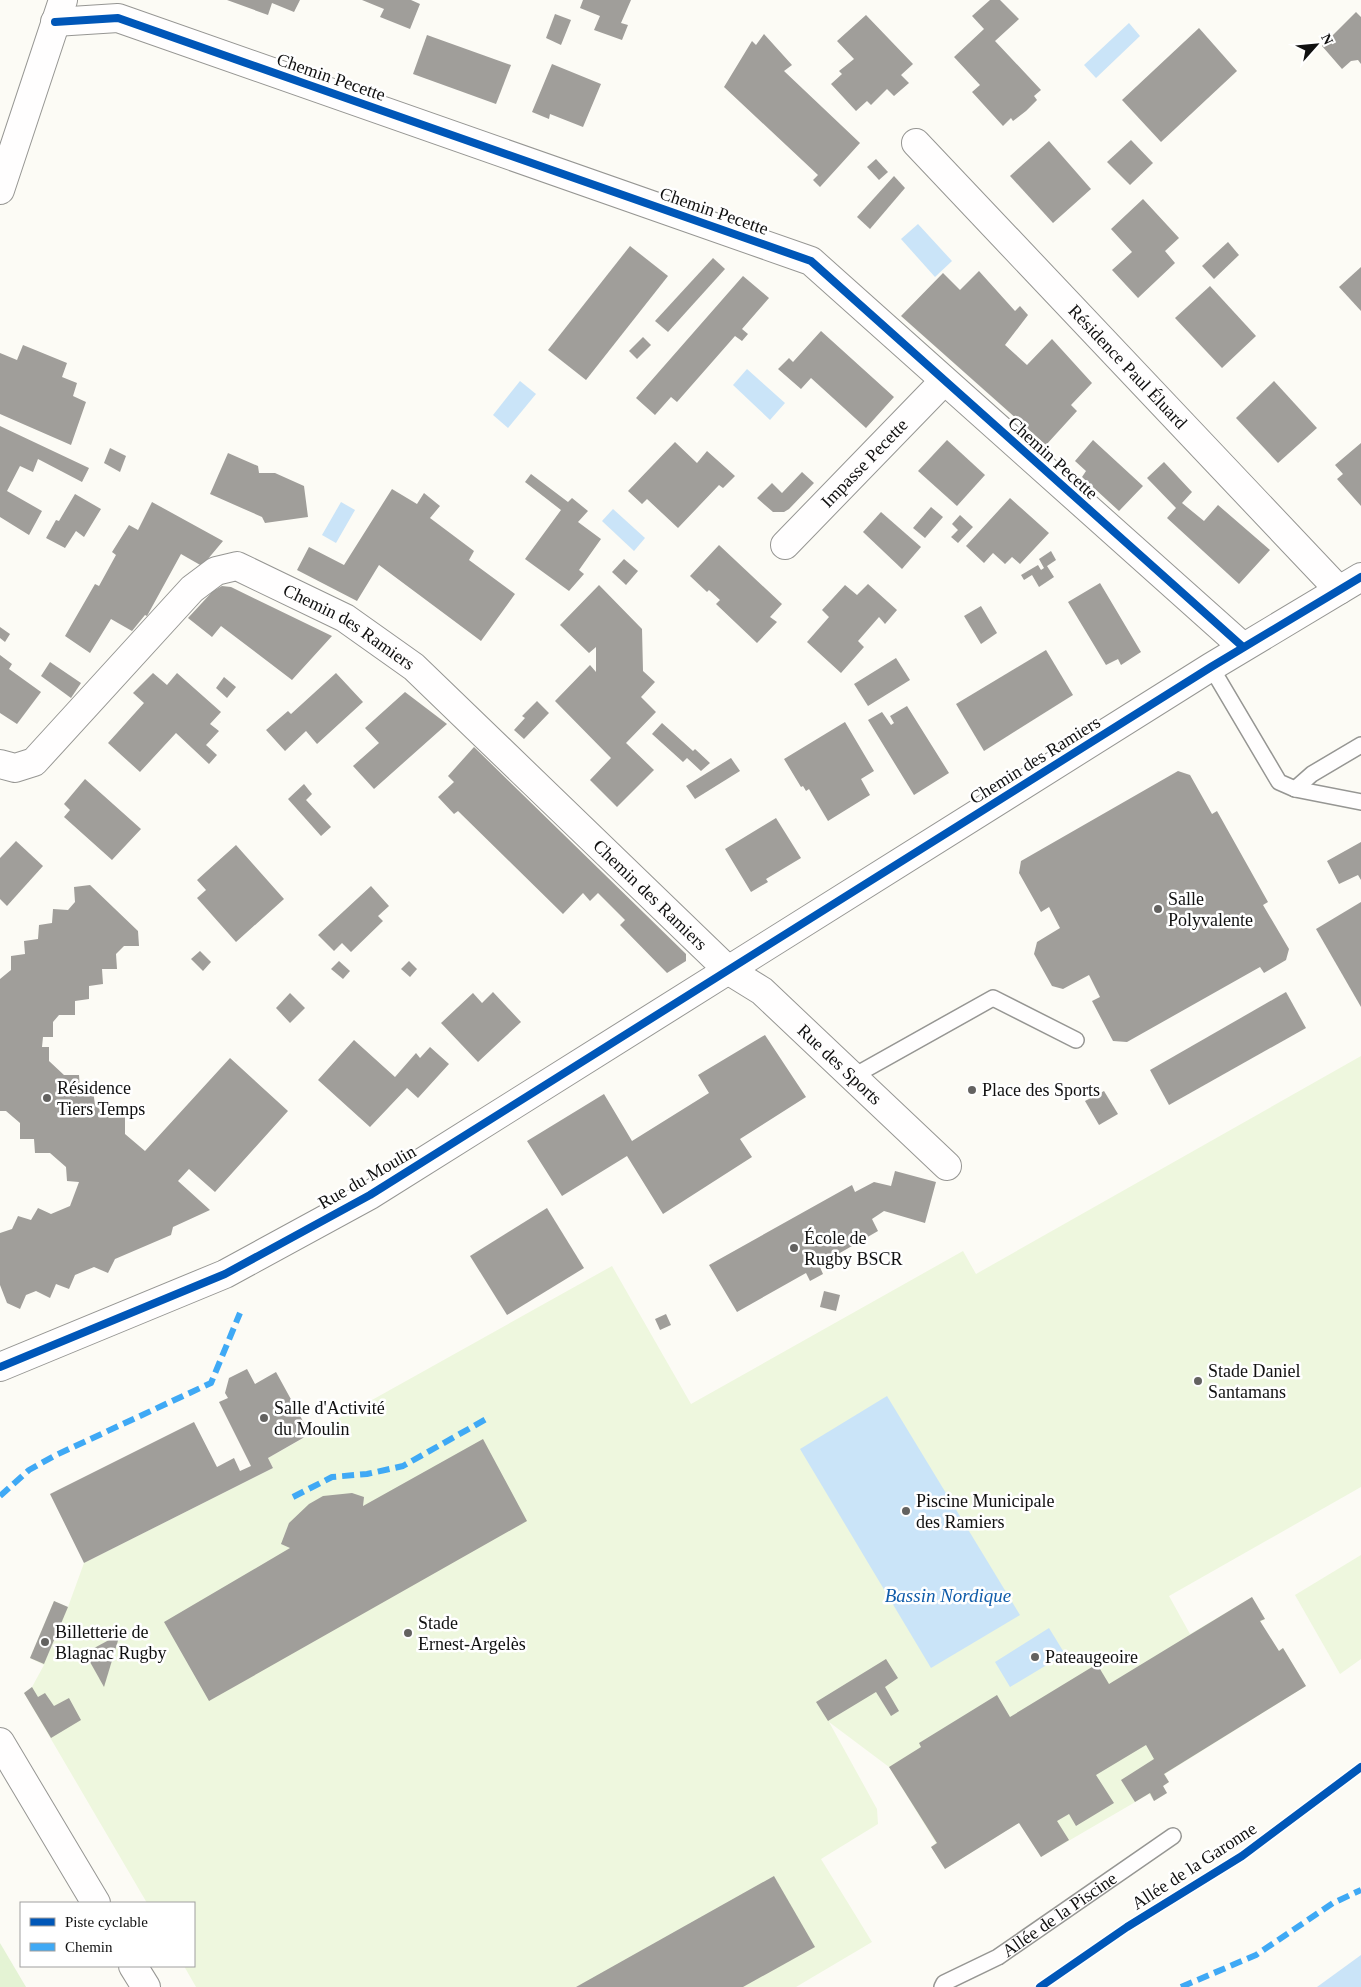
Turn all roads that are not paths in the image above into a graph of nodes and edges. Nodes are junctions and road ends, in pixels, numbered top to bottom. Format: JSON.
{"nodes":[{"id":1,"x":59,"y":11,"type":"edge"},
{"id":2,"x":916,"y":143,"type":"dead end"},
{"id":3,"x":0,"y":190,"type":"edge"},
{"id":4,"x":944,"y":381,"type":"junction"},
{"id":5,"x":785,"y":545,"type":"dead end"},
{"id":6,"x":1350,"y":584,"type":"edge"},
{"id":7,"x":1243,"y":647,"type":"junction"},
{"id":8,"x":1211,"y":667,"type":"junction"},
{"id":9,"x":1361,"y":745,"type":"edge"},
{"id":10,"x":0,"y":764,"type":"edge"},
{"id":11,"x":1295,"y":789,"type":"junction"},
{"id":12,"x":1361,"y":802,"type":"edge"},
{"id":13,"x":728,"y":970,"type":"junction"},
{"id":14,"x":1076,"y":1040,"type":"dead end"},
{"id":15,"x":852,"y":1077,"type":"junction"},
{"id":16,"x":947,"y":1166,"type":"dead end"},
{"id":17,"x":0,"y":1367,"type":"edge"},
{"id":18,"x":0,"y":1742,"type":"edge"},
{"id":19,"x":1173,"y":1836,"type":"dead end"},
{"id":20,"x":95,"y":1902,"type":"edge"},
{"id":21,"x":134,"y":1967,"type":"edge"},
{"id":22,"x":943,"y":1985,"type":"edge"},
{"id":23,"x":146,"y":1987,"type":"edge"}],
"edges":[{"from":1,"to":3,"type":"street"},
{"from":1,"to":4,"type":"street","name":"Chemin Pecette"},
{"from":2,"to":6,"type":"street","name":"Résidence Paul Éluard"},
{"from":4,"to":5,"type":"street","name":"Impasse Pecette"},
{"from":4,"to":7,"type":"street","name":"Chemin Pecette"},
{"from":6,"to":7,"type":"street","name":"Chemin des Ramiers"},
{"from":7,"to":8,"type":"street","name":"Chemin des Ramiers"},
{"from":8,"to":11,"type":"lane"},
{"from":8,"to":13,"type":"street","name":"Chemin des Ramiers"},
{"from":9,"to":11,"type":"lane"},
{"from":10,"to":13,"type":"street","name":"Chemin des Ramiers"},
{"from":11,"to":12,"type":"lane"},
{"from":13,"to":15,"type":"street","name":"Rue des Sports"},
{"from":13,"to":17,"type":"street","name":"Rue du Moulin"},
{"from":14,"to":15,"type":"lane"},
{"from":15,"to":16,"type":"street","name":"Rue des Sports"},
{"from":18,"to":20,"type":"street"},
{"from":19,"to":22,"type":"lane","name":"Allée de la Piscine"},
{"from":21,"to":23,"type":"street"}]}
